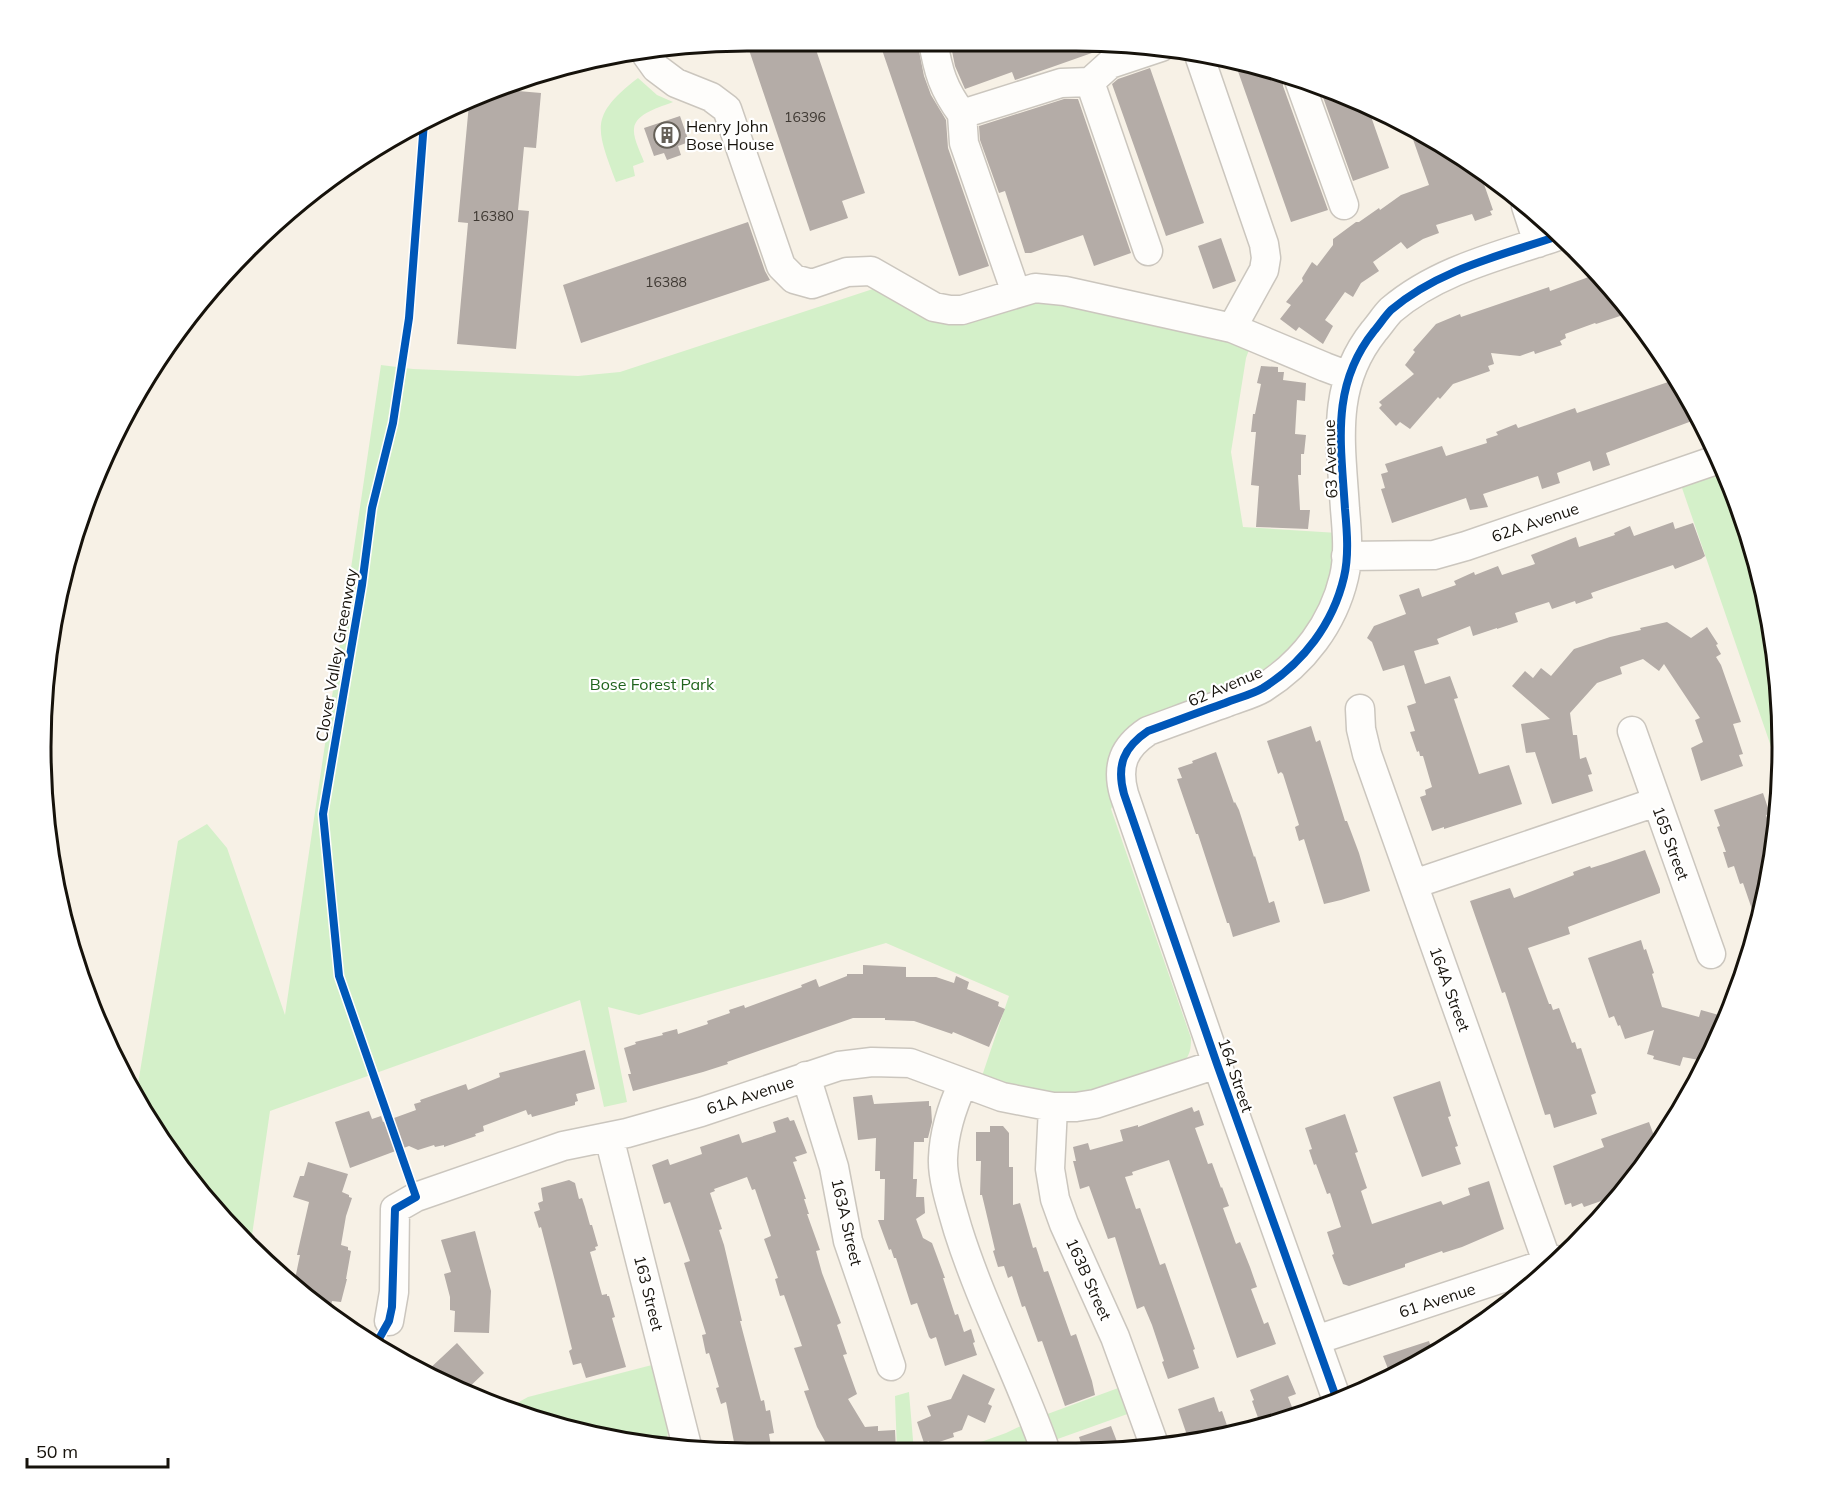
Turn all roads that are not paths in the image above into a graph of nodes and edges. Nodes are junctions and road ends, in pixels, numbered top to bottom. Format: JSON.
{"nodes":[{"id":1,"x":935,"y":51,"type":"edge"},
{"id":2,"x":1140,"y":54,"type":"edge"},
{"id":3,"x":649,"y":58,"type":"edge"},
{"id":4,"x":1202,"y":62,"type":"edge"},
{"id":5,"x":1089,"y":82,"type":"junction"},
{"id":6,"x":1302,"y":89,"type":"edge"},
{"id":7,"x":962,"y":114,"type":"junction"},
{"id":8,"x":1344,"y":205,"type":"dead end"},
{"id":9,"x":1549,"y":239,"type":"edge"},
{"id":10,"x":1149,"y":251,"type":"dead end"},
{"id":11,"x":1016,"y":292,"type":"junction"},
{"id":12,"x":1232,"y":328,"type":"junction"},
{"id":13,"x":1349,"y":376,"type":"junction"},
{"id":14,"x":1710,"y":462,"type":"edge"},
{"id":15,"x":1346,"y":556,"type":"junction"},
{"id":16,"x":1360,"y":709,"type":"dead end"},
{"id":17,"x":1632,"y":731,"type":"dead end"},
{"id":18,"x":1125,"y":756,"type":"joint"},
{"id":19,"x":1656,"y":802,"type":"junction"},
{"id":20,"x":1414,"y":884,"type":"junction"},
{"id":21,"x":1712,"y":954,"type":"dead end"},
{"id":22,"x":1217,"y":1064,"type":"junction"},
{"id":23,"x":806,"y":1076,"type":"junction"},
{"id":24,"x":963,"y":1083,"type":"junction"},
{"id":25,"x":1053,"y":1107,"type":"junction"},
{"id":26,"x":609,"y":1137,"type":"junction"},
{"id":27,"x":1549,"y":1257,"type":"edge"},
{"id":28,"x":1538,"y":1267,"type":"edge"},
{"id":29,"x":389,"y":1321,"type":"dead end"},
{"id":30,"x":1316,"y":1340,"type":"junction"},
{"id":31,"x":891,"y":1366,"type":"dead end"},
{"id":32,"x":1334,"y":1393,"type":"edge"},
{"id":33,"x":1152,"y":1439,"type":"edge"},
{"id":34,"x":686,"y":1440,"type":"edge"},
{"id":35,"x":1042,"y":1443,"type":"edge"}],
"edges":[{"from":1,"to":7,"type":"street"},
{"from":2,"to":5,"type":"street"},
{"from":3,"to":11,"type":"street"},
{"from":4,"to":12,"type":"street"},
{"from":5,"to":7,"type":"street"},
{"from":5,"to":10,"type":"street"},
{"from":6,"to":8,"type":"street"},
{"from":7,"to":11,"type":"street"},
{"from":9,"to":13,"type":"street","name":"63 Avenue"},
{"from":11,"to":12,"type":"street"},
{"from":12,"to":13,"type":"street"},
{"from":13,"to":15,"type":"street","name":"63 Avenue"},
{"from":14,"to":15,"type":"street","name":"62A Avenue"},
{"from":15,"to":18,"type":"street","name":"62 Avenue"},
{"from":16,"to":20,"type":"street","name":"164A Street"},
{"from":17,"to":19,"type":"street","name":"165 Street"},
{"from":18,"to":22,"type":"street","name":"164 Street"},
{"from":19,"to":20,"type":"street"},
{"from":19,"to":21,"type":"street","name":"165 Street"},
{"from":20,"to":27,"type":"street","name":"164A Street"},
{"from":22,"to":25,"type":"street","name":"61A Avenue"},
{"from":22,"to":30,"type":"street","name":"164 Street"},
{"from":23,"to":24,"type":"street","name":"61A Avenue"},
{"from":23,"to":26,"type":"street","name":"61A Avenue"},
{"from":23,"to":31,"type":"street","name":"163A Street"},
{"from":24,"to":25,"type":"street","name":"61A Avenue"},
{"from":24,"to":35,"type":"street"},
{"from":25,"to":33,"type":"street","name":"163B Street"},
{"from":26,"to":29,"type":"street","name":"61A Avenue"},
{"from":26,"to":34,"type":"street","name":"163 Street"},
{"from":28,"to":30,"type":"street","name":"61 Avenue"},
{"from":30,"to":32,"type":"street","name":"164 Street"}]}
